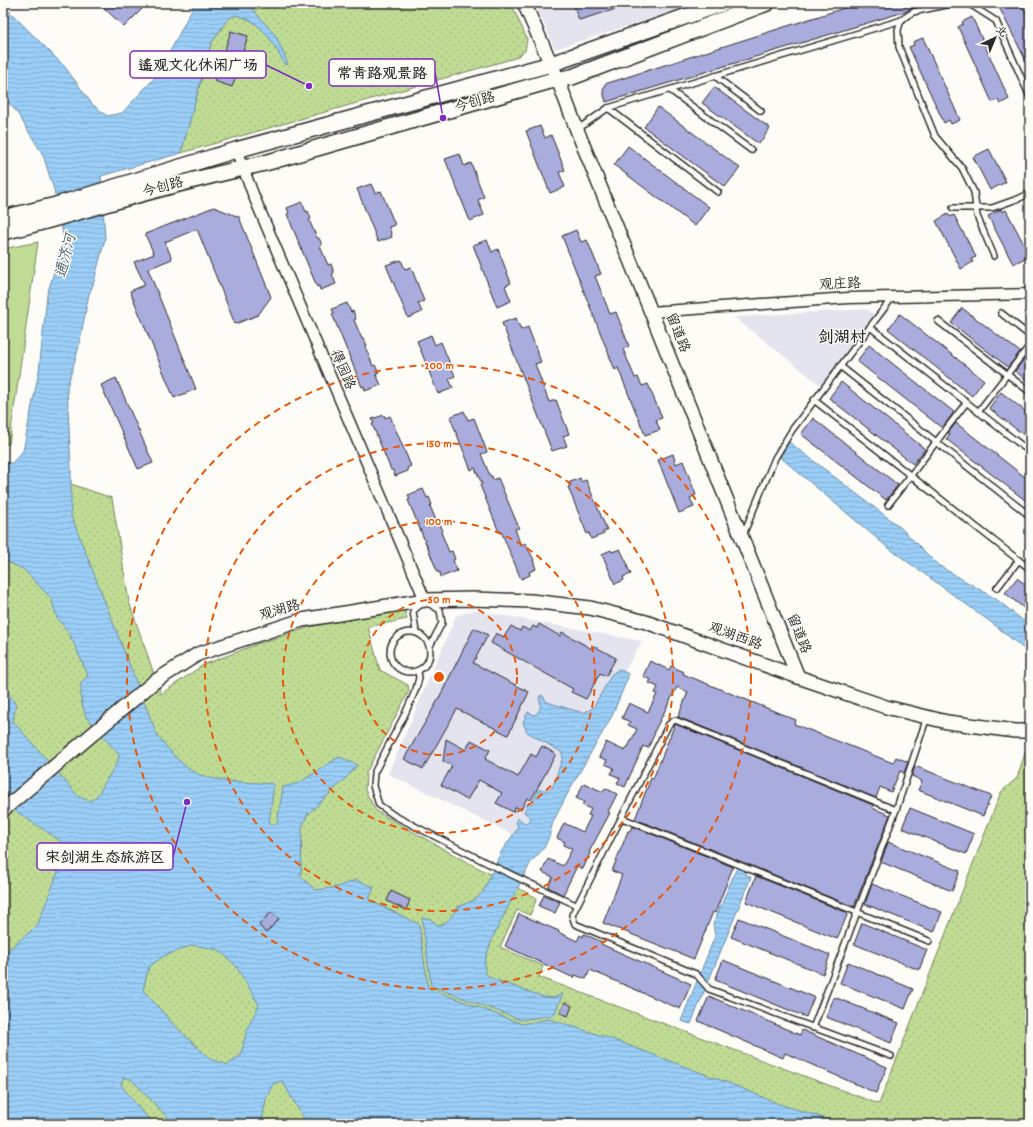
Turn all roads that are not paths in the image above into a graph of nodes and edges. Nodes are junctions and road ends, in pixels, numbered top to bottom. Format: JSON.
{"nodes":[{"id":1,"x":524,"y":3,"type":"edge"},
{"id":2,"x":724,"y":3,"type":"edge"},
{"id":3,"x":767,"y":3,"type":"edge"},
{"id":4,"x":955,"y":3,"type":"edge"},
{"id":5,"x":968,"y":3,"type":"edge"},
{"id":6,"x":902,"y":20,"type":"junction"},
{"id":7,"x":551,"y":64,"type":"junction"},
{"id":8,"x":715,"y":76,"type":"junction"},
{"id":9,"x":558,"y":80,"type":"junction"},
{"id":10,"x":670,"y":90,"type":"junction"},
{"id":11,"x":1030,"y":97,"type":"edge"},
{"id":12,"x":608,"y":108,"type":"junction"},
{"id":13,"x":761,"y":111,"type":"dead end"},
{"id":14,"x":577,"y":130,"type":"junction"},
{"id":15,"x":236,"y":150,"type":"junction"},
{"id":16,"x":751,"y":150,"type":"dead end"},
{"id":17,"x":243,"y":168,"type":"junction"},
{"id":18,"x":718,"y":192,"type":"dead end"},
{"id":19,"x":1030,"y":193,"type":"edge"},
{"id":20,"x":106,"y":196,"type":"junction"},
{"id":21,"x":953,"y":208,"type":"dead end"},
{"id":22,"x":976,"y":208,"type":"junction"},
{"id":23,"x":57,"y":212,"type":"junction"},
{"id":24,"x":3,"y":218,"type":"edge"},
{"id":25,"x":3,"y":232,"type":"edge"},
{"id":26,"x":994,"y":256,"type":"dead end"},
{"id":27,"x":1030,"y":294,"type":"edge"},
{"id":28,"x":893,"y":297,"type":"junction"},
{"id":29,"x":651,"y":312,"type":"junction"},
{"id":30,"x":1002,"y":313,"type":"dead end"},
{"id":31,"x":938,"y":322,"type":"dead end"},
{"id":32,"x":870,"y":327,"type":"junction"},
{"id":33,"x":1030,"y":336,"type":"edge"},
{"id":34,"x":1030,"y":345,"type":"edge"},
{"id":35,"x":840,"y":366,"type":"junction"},
{"id":36,"x":1007,"y":375,"type":"junction"},
{"id":37,"x":1030,"y":392,"type":"edge"},
{"id":38,"x":814,"y":400,"type":"junction"},
{"id":39,"x":966,"y":402,"type":"junction"},
{"id":40,"x":978,"y":412,"type":"junction"},
{"id":41,"x":937,"y":442,"type":"junction"},
{"id":42,"x":1030,"y":452,"type":"edge"},
{"id":43,"x":911,"y":476,"type":"junction"},
{"id":44,"x":888,"y":505,"type":"dead end"},
{"id":45,"x":1030,"y":516,"type":"edge"},
{"id":46,"x":742,"y":537,"type":"junction"},
{"id":47,"x":1019,"y":560,"type":"junction"},
{"id":48,"x":1030,"y":569,"type":"edge"},
{"id":49,"x":997,"y":588,"type":"dead end"},
{"id":50,"x":425,"y":600,"type":"junction"},
{"id":51,"x":416,"y":632,"type":"junction"},
{"id":52,"x":430,"y":646,"type":"junction"},
{"id":53,"x":418,"y":671,"type":"junction"},
{"id":54,"x":798,"y":677,"type":"junction"},
{"id":55,"x":927,"y":717,"type":"junction"},
{"id":56,"x":1030,"y":731,"type":"edge"},
{"id":57,"x":4,"y":809,"type":"edge"},
{"id":58,"x":896,"y":810,"type":"junction"},
{"id":59,"x":622,"y":818,"type":"junction"},
{"id":60,"x":576,"y":905,"type":"junction"},
{"id":61,"x":857,"y":913,"type":"junction"},
{"id":62,"x":929,"y":941,"type":"dead end"},
{"id":63,"x":812,"y":1028,"type":"junction"},
{"id":64,"x":891,"y":1056,"type":"dead end"}],
"edges":[{"from":1,"to":7,"type":"street","name":"留道路"},
{"from":2,"to":7,"type":"main road","name":"今创路"},
{"from":3,"to":9,"type":"main road","name":"今创路"},
{"from":4,"to":6,"type":"lane"},
{"from":5,"to":11,"type":"lane"},
{"from":6,"to":8,"type":"lane"},
{"from":6,"to":22,"type":"lane"},
{"from":7,"to":9,"type":"street","name":"留道路"},
{"from":7,"to":15,"type":"main road","name":"今创路"},
{"from":8,"to":10,"type":"lane"},
{"from":8,"to":13,"type":"lane"},
{"from":9,"to":14,"type":"street","name":"留道路"},
{"from":9,"to":17,"type":"main road","name":"今创路"},
{"from":10,"to":12,"type":"lane"},
{"from":10,"to":16,"type":"lane"},
{"from":12,"to":14,"type":"lane"},
{"from":12,"to":18,"type":"lane"},
{"from":14,"to":29,"type":"street","name":"留道路"},
{"from":15,"to":17,"type":"street","name":"得园路"},
{"from":15,"to":20,"type":"main road","name":"今创路"},
{"from":17,"to":20,"type":"main road","name":"今创路"},
{"from":17,"to":50,"type":"street","name":"得园路"},
{"from":19,"to":22,"type":"lane"},
{"from":20,"to":23,"type":"main road"},
{"from":21,"to":22,"type":"lane"},
{"from":22,"to":26,"type":"lane"},
{"from":23,"to":24,"type":"main road"},
{"from":23,"to":25,"type":"main road"},
{"from":27,"to":28,"type":"street","name":"观庄路"},
{"from":28,"to":29,"type":"street","name":"观庄路"},
{"from":28,"to":32,"type":"lane"},
{"from":29,"to":46,"type":"street","name":"留道路"},
{"from":30,"to":33,"type":"lane"},
{"from":31,"to":36,"type":"lane"},
{"from":32,"to":35,"type":"lane"},
{"from":32,"to":39,"type":"lane"},
{"from":34,"to":36,"type":"lane"},
{"from":35,"to":38,"type":"lane"},
{"from":35,"to":41,"type":"lane"},
{"from":36,"to":37,"type":"lane"},
{"from":36,"to":40,"type":"lane"},
{"from":38,"to":43,"type":"lane"},
{"from":38,"to":46,"type":"lane"},
{"from":39,"to":40,"type":"lane"},
{"from":39,"to":41,"type":"lane"},
{"from":40,"to":42,"type":"lane"},
{"from":41,"to":43,"type":"lane"},
{"from":41,"to":45,"type":"lane"},
{"from":43,"to":44,"type":"lane"},
{"from":43,"to":47,"type":"lane"},
{"from":46,"to":54,"type":"street","name":"留道路"},
{"from":47,"to":48,"type":"lane"},
{"from":47,"to":49,"type":"lane"},
{"from":50,"to":51,"type":"lane"},
{"from":50,"to":52,"type":"lane"},
{"from":50,"to":54,"type":"street","name":"观湖西路"},
{"from":50,"to":57,"type":"street","name":"观湖路"},
{"from":51,"to":52,"type":"lane"},
{"from":51,"to":53,"type":"lane"},
{"from":52,"to":53,"type":"lane"},
{"from":53,"to":60,"type":"lane"},
{"from":54,"to":55,"type":"street","name":"观湖西路"},
{"from":55,"to":56,"type":"street","name":"观湖西路"},
{"from":55,"to":58,"type":"lane"},
{"from":58,"to":59,"type":"lane"},
{"from":58,"to":61,"type":"lane"},
{"from":59,"to":60,"type":"lane"},
{"from":59,"to":61,"type":"lane"},
{"from":60,"to":63,"type":"lane"},
{"from":61,"to":62,"type":"lane"},
{"from":61,"to":63,"type":"lane"},
{"from":63,"to":64,"type":"lane"}]}
